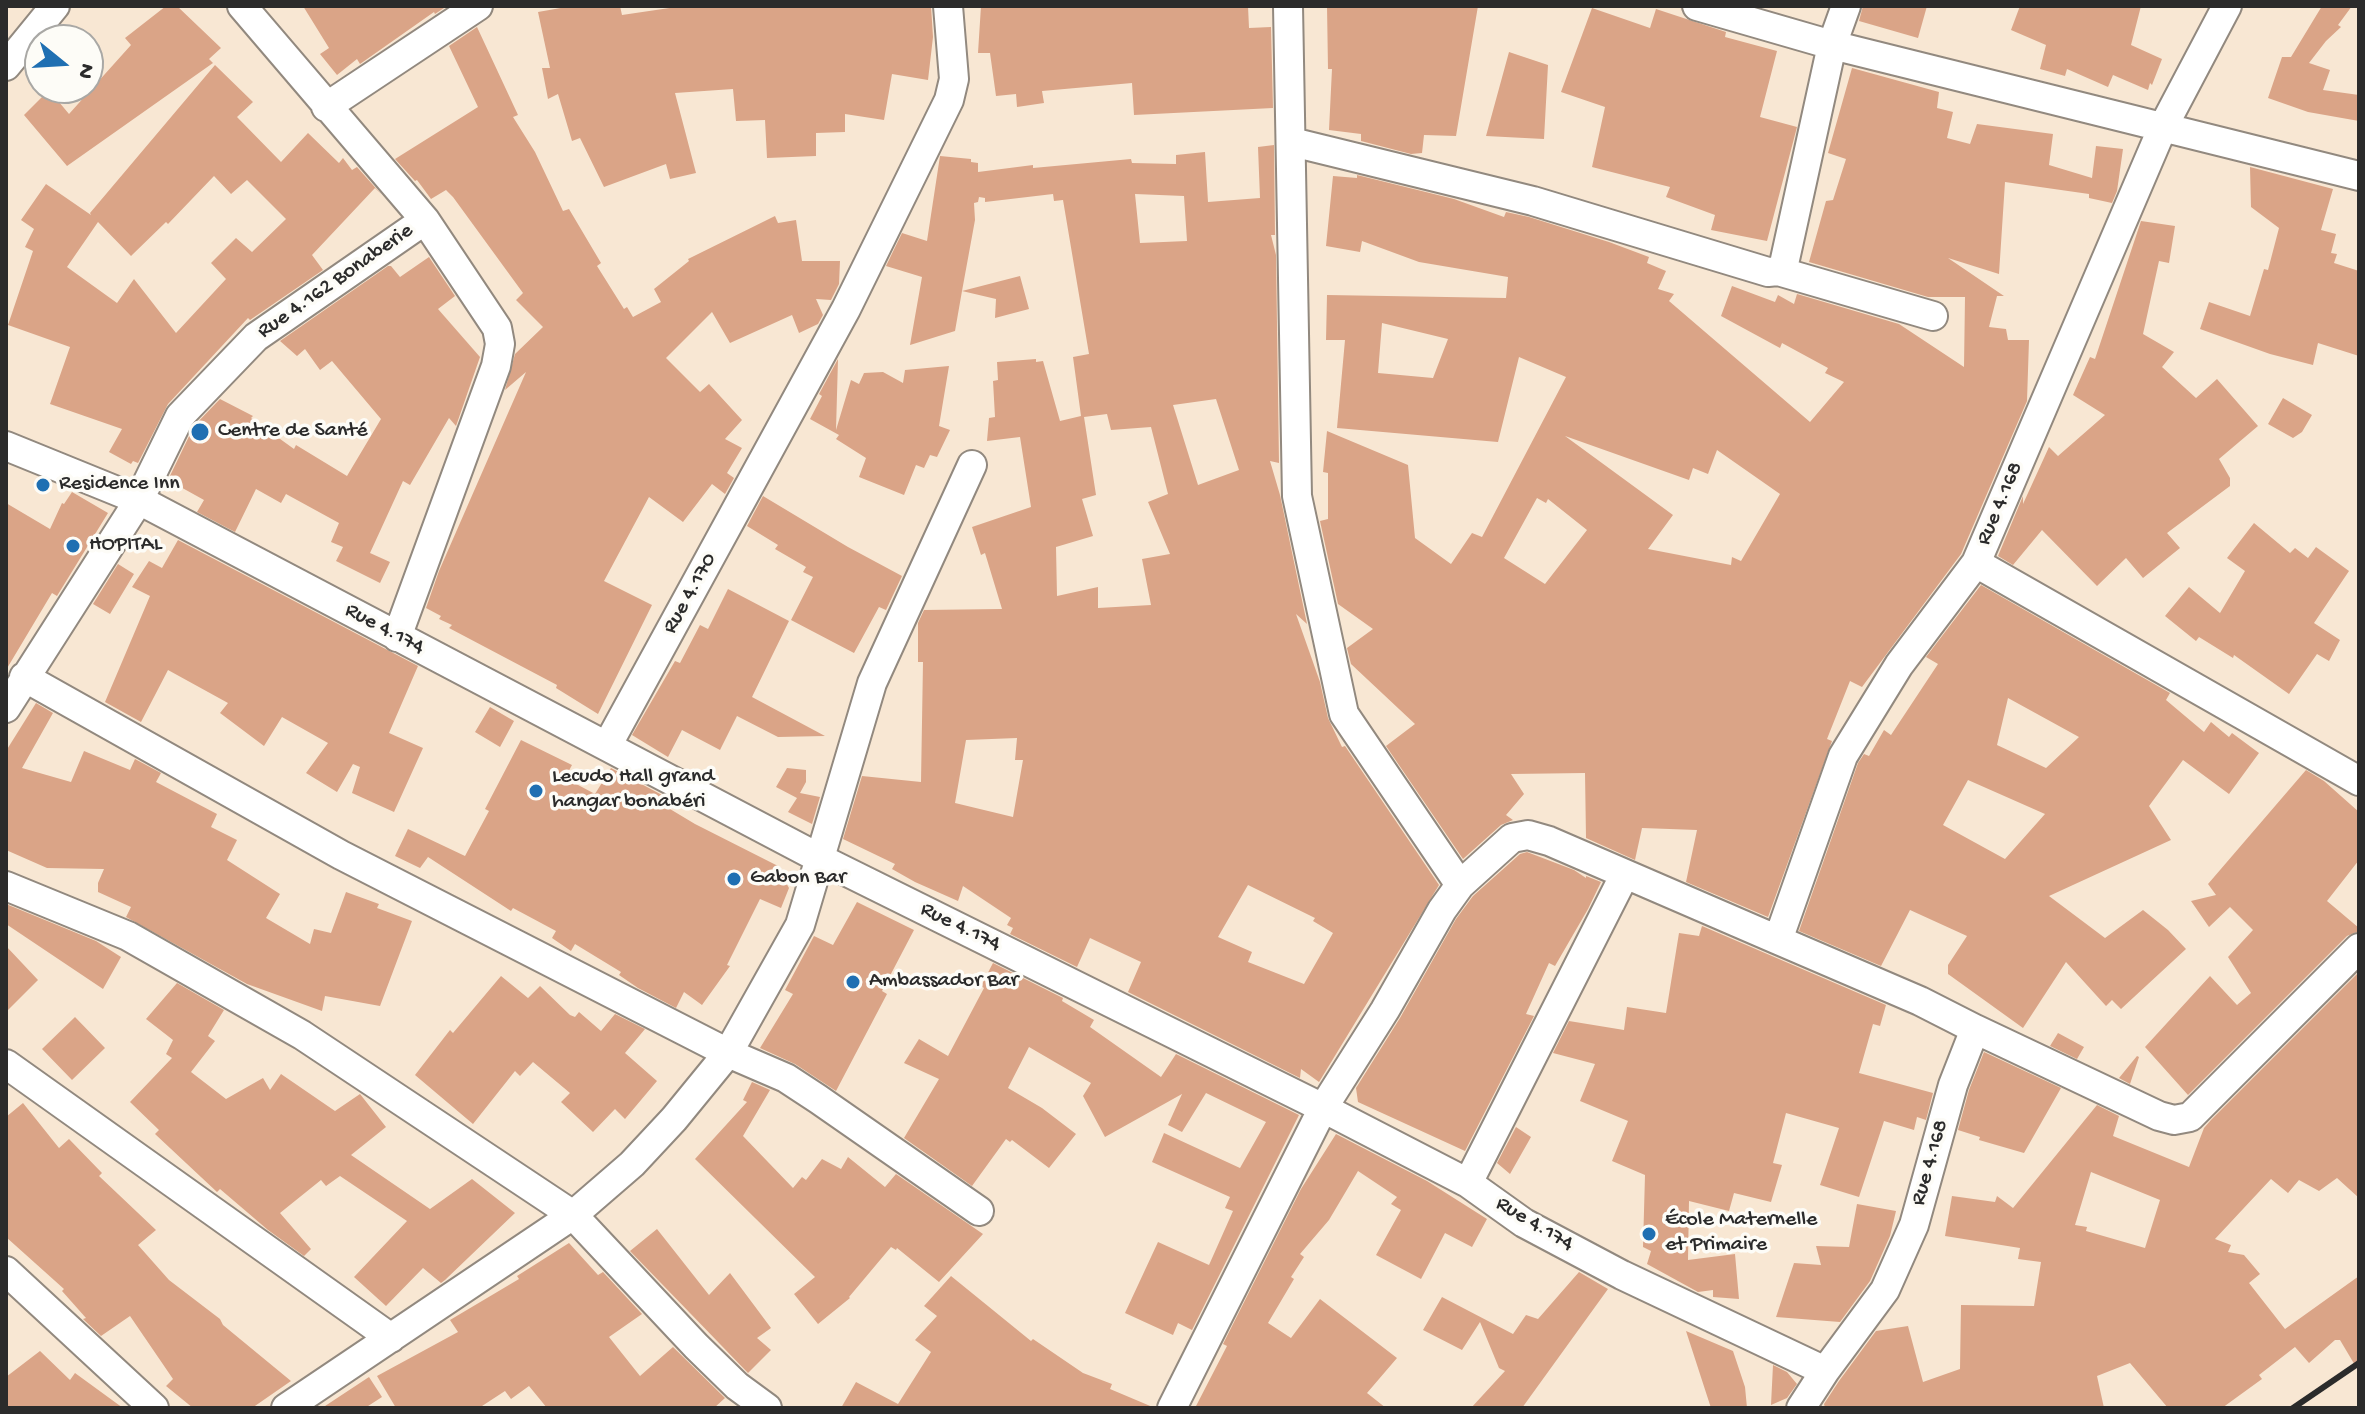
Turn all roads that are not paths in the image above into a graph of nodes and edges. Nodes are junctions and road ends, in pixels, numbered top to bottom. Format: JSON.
{"nodes":[{"id":1,"x":55,"y":6,"type":"edge"},
{"id":2,"x":242,"y":6,"type":"edge"},
{"id":3,"x":478,"y":6,"type":"edge"},
{"id":4,"x":948,"y":6,"type":"edge"},
{"id":5,"x":1288,"y":6,"type":"edge"},
{"id":6,"x":1697,"y":6,"type":"edge"},
{"id":7,"x":1846,"y":6,"type":"edge"},
{"id":8,"x":2227,"y":6,"type":"edge"},
{"id":9,"x":1832,"y":45,"type":"junction"},
{"id":10,"x":6,"y":66,"type":"edge"},
{"id":11,"x":326,"y":107,"type":"junction"},
{"id":12,"x":2162,"y":129,"type":"junction"},
{"id":13,"x":1292,"y":142,"type":"junction"},
{"id":14,"x":2359,"y":176,"type":"edge"},
{"id":15,"x":425,"y":220,"type":"junction"},
{"id":16,"x":1778,"y":271,"type":"junction"},
{"id":17,"x":1933,"y":316,"type":"dead end"},
{"id":18,"x":6,"y":446,"type":"edge"},
{"id":19,"x":972,"y":465,"type":"dead end"},
{"id":20,"x":139,"y":500,"type":"junction"},
{"id":21,"x":1976,"y":563,"type":"junction"},
{"id":22,"x":397,"y":637,"type":"junction"},
{"id":23,"x":24,"y":677,"type":"junction"},
{"id":24,"x":6,"y":708,"type":"edge"},
{"id":25,"x":607,"y":746,"type":"junction"},
{"id":26,"x":2359,"y":781,"type":"edge"},
{"id":27,"x":819,"y":858,"type":"junction"},
{"id":28,"x":1625,"y":874,"type":"junction"},
{"id":29,"x":1460,"y":885,"type":"junction"},
{"id":30,"x":6,"y":886,"type":"edge"},
{"id":31,"x":1778,"y":940,"type":"junction"},
{"id":32,"x":2359,"y":948,"type":"edge"},
{"id":33,"x":1975,"y":1029,"type":"junction"},
{"id":34,"x":728,"y":1053,"type":"junction"},
{"id":35,"x":6,"y":1064,"type":"edge"},
{"id":36,"x":1323,"y":1108,"type":"junction"},
{"id":37,"x":1468,"y":1183,"type":"junction"},
{"id":38,"x":979,"y":1211,"type":"dead end"},
{"id":39,"x":573,"y":1215,"type":"junction"},
{"id":40,"x":6,"y":1271,"type":"edge"},
{"id":41,"x":391,"y":1338,"type":"junction"},
{"id":42,"x":1825,"y":1371,"type":"junction"},
{"id":43,"x":299,"y":1404,"type":"edge"},
{"id":44,"x":154,"y":1408,"type":"edge"},
{"id":45,"x":767,"y":1408,"type":"edge"},
{"id":46,"x":1172,"y":1408,"type":"edge"},
{"id":47,"x":1801,"y":1408,"type":"edge"}],
"edges":[{"from":1,"to":10,"type":"street"},
{"from":2,"to":11,"type":"street"},
{"from":3,"to":11,"type":"street"},
{"from":4,"to":25,"type":"street","name":"Rue 4.170"},
{"from":5,"to":13,"type":"street"},
{"from":6,"to":9,"type":"street"},
{"from":7,"to":9,"type":"street"},
{"from":8,"to":12,"type":"street","name":"Rue 4.168"},
{"from":9,"to":12,"type":"street"},
{"from":9,"to":16,"type":"street"},
{"from":11,"to":15,"type":"street"},
{"from":12,"to":14,"type":"street"},
{"from":12,"to":21,"type":"street","name":"Rue 4.168"},
{"from":13,"to":16,"type":"street"},
{"from":13,"to":29,"type":"street"},
{"from":15,"to":20,"type":"street","name":"Rue 4.162 Bonaberie"},
{"from":15,"to":22,"type":"street"},
{"from":16,"to":17,"type":"street"},
{"from":18,"to":20,"type":"street","name":"Rue 4.174"},
{"from":19,"to":27,"type":"street"},
{"from":20,"to":22,"type":"street","name":"Rue 4.174"},
{"from":20,"to":23,"type":"street","name":"Rue 4.162 Bonaberie"},
{"from":21,"to":26,"type":"street","name":"Rue 4.168"},
{"from":21,"to":31,"type":"street"},
{"from":22,"to":25,"type":"street","name":"Rue 4.174"},
{"from":23,"to":24,"type":"street","name":"Rue 4.162 Bonaberie"},
{"from":23,"to":34,"type":"street"},
{"from":25,"to":27,"type":"street","name":"Rue 4.174"},
{"from":27,"to":34,"type":"street"},
{"from":27,"to":36,"type":"street","name":"Rue 4.174"},
{"from":28,"to":29,"type":"street"},
{"from":28,"to":31,"type":"street"},
{"from":28,"to":37,"type":"street"},
{"from":29,"to":36,"type":"street"},
{"from":30,"to":39,"type":"street"},
{"from":31,"to":33,"type":"street"},
{"from":32,"to":33,"type":"street"},
{"from":33,"to":42,"type":"street","name":"Rue 4.168"},
{"from":34,"to":38,"type":"street"},
{"from":34,"to":39,"type":"street"},
{"from":35,"to":41,"type":"street"},
{"from":36,"to":37,"type":"street","name":"Rue 4.174"},
{"from":36,"to":46,"type":"street"},
{"from":37,"to":42,"type":"street","name":"Rue 4.174"},
{"from":39,"to":41,"type":"street"},
{"from":39,"to":45,"type":"street"},
{"from":40,"to":44,"type":"street"},
{"from":41,"to":43,"type":"street"},
{"from":42,"to":47,"type":"street","name":"Rue 4.168"}]}
